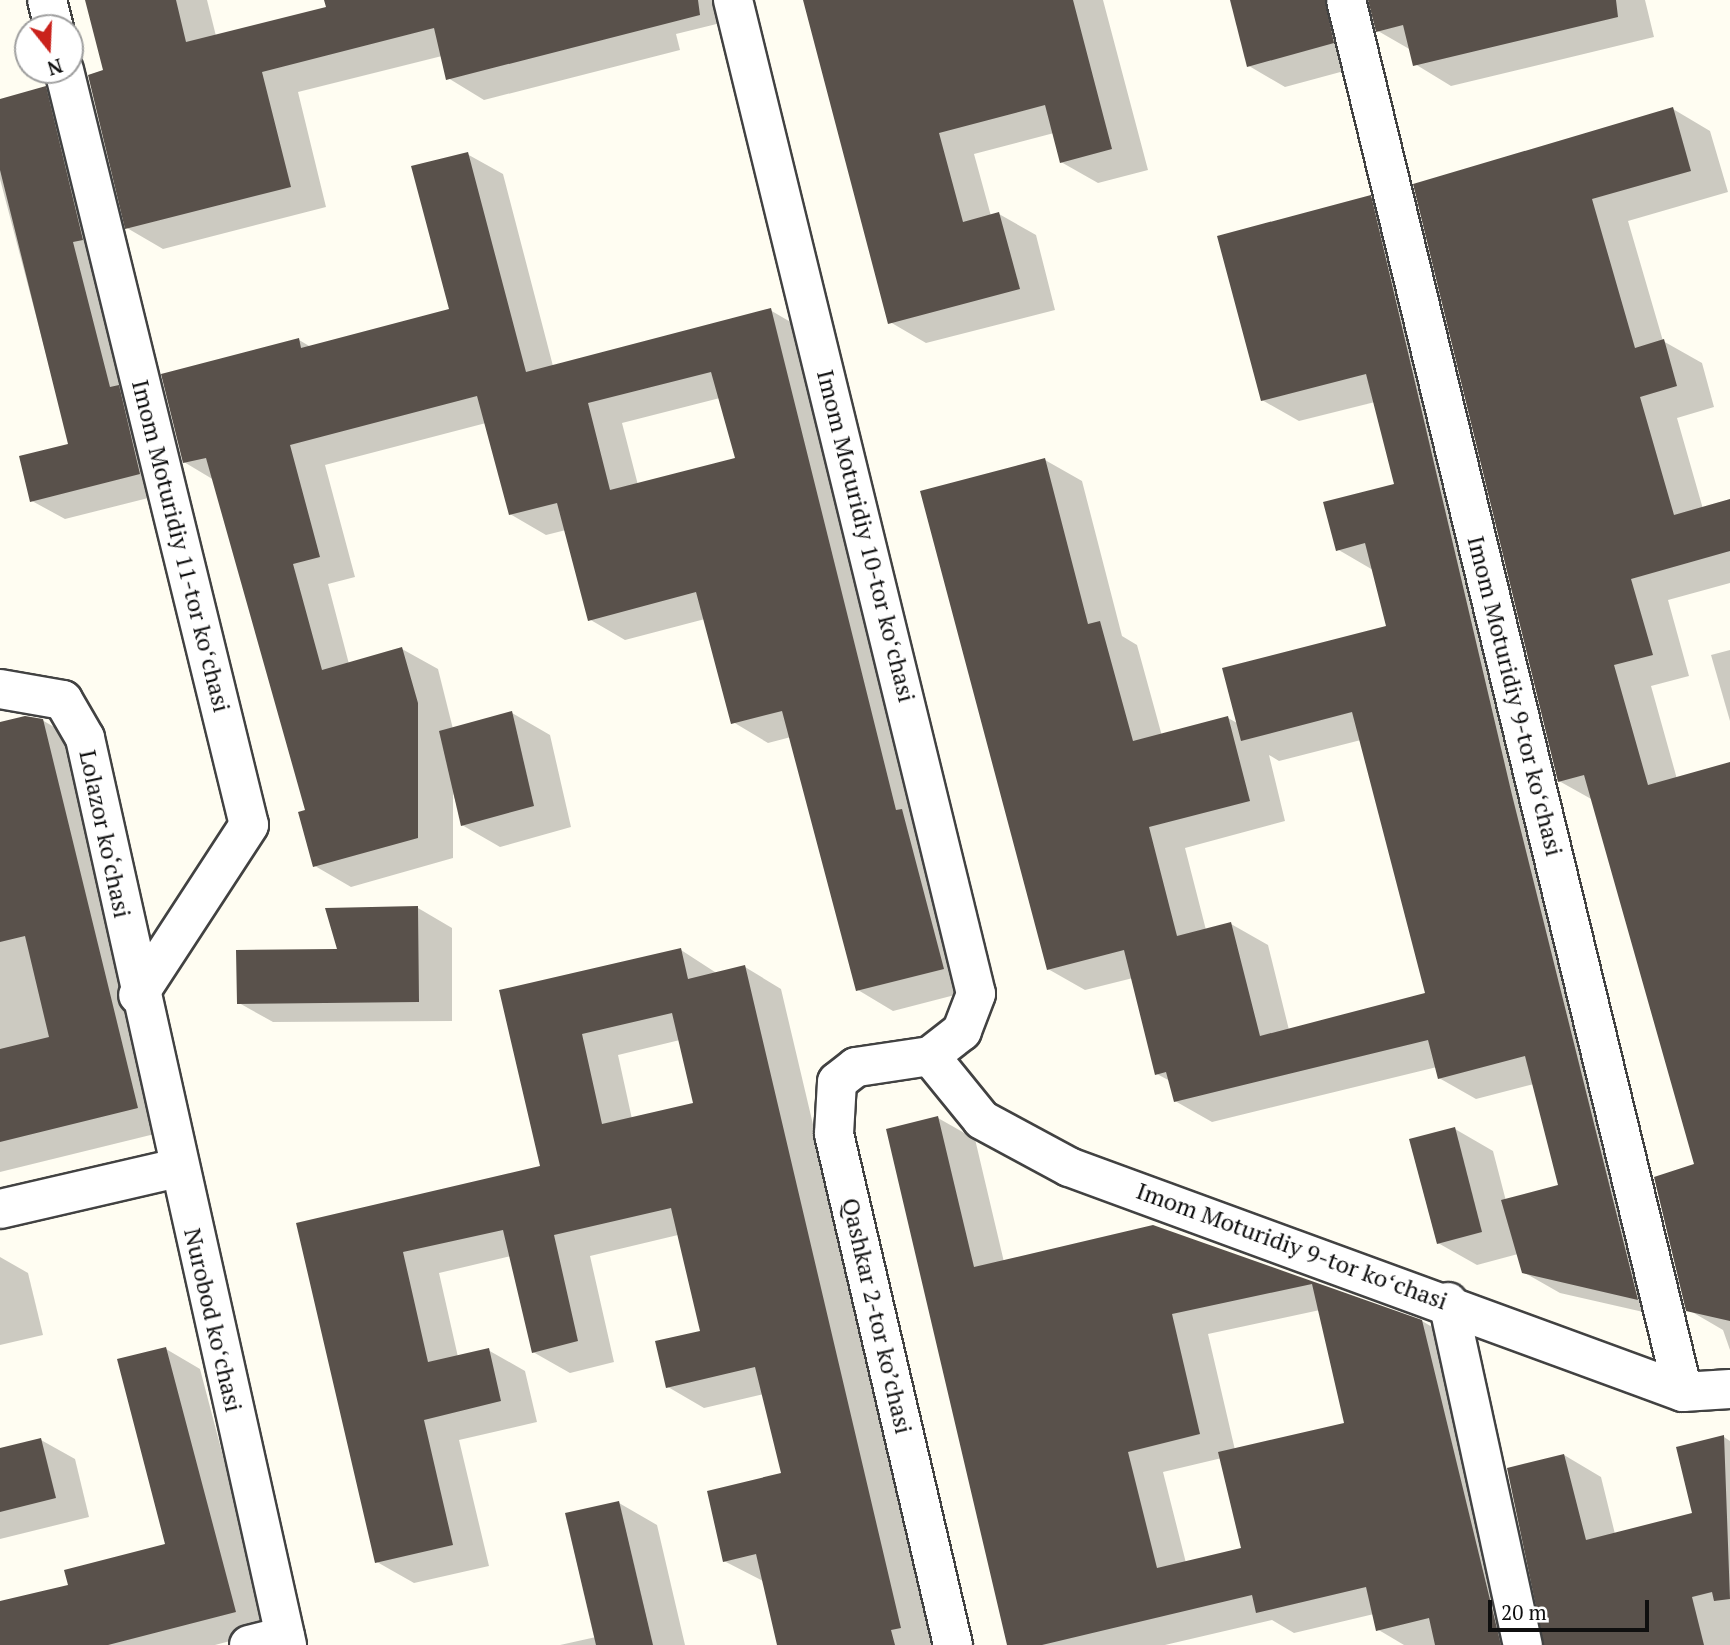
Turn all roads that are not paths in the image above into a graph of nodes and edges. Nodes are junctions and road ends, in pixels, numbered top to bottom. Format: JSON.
{"nodes":[{"id":1,"x":733,"y":0,"type":"edge"},
{"id":2,"x":1346,"y":0,"type":"edge"},
{"id":3,"x":67,"y":84,"type":"edge"},
{"id":4,"x":0,"y":690,"type":"edge"},
{"id":5,"x":138,"y":995,"type":"junction"},
{"id":6,"x":930,"y":1056,"type":"junction"},
{"id":7,"x":178,"y":1168,"type":"junction"},
{"id":8,"x":0,"y":1209,"type":"edge"},
{"id":9,"x":1448,"y":1302,"type":"junction"},
{"id":10,"x":1730,"y":1389,"type":"edge"},
{"id":11,"x":1683,"y":1392,"type":"junction"},
{"id":12,"x":273,"y":1642,"type":"edge"},
{"id":13,"x":953,"y":1645,"type":"edge"},
{"id":14,"x":1523,"y":1645,"type":"edge"}],
"edges":[{"from":1,"to":6,"type":"street","name":"Imom Moturidiy 10-tor koʻchasi"},
{"from":2,"to":11,"type":"street","name":"Imom Moturidiy 9-tor koʻchasi"},
{"from":3,"to":5,"type":"street","name":"Imom Moturidiy 11-tor koʻchasi"},
{"from":4,"to":5,"type":"street","name":"Lolazor ko‘chasi"},
{"from":5,"to":7,"type":"street","name":"Nurobod koʻchasi"},
{"from":6,"to":9,"type":"street","name":"Imom Moturidiy 9-tor koʻchasi"},
{"from":6,"to":13,"type":"street","name":"Qashkar 2-tor koʼchasi"},
{"from":7,"to":8,"type":"street"},
{"from":7,"to":12,"type":"street","name":"Nurobod koʻchasi"},
{"from":9,"to":11,"type":"street","name":"Imom Moturidiy 9-tor koʻchasi"},
{"from":9,"to":14,"type":"street"},
{"from":10,"to":11,"type":"street","name":"Imom Moturidiy 9-tor koʻchasi"}]}
